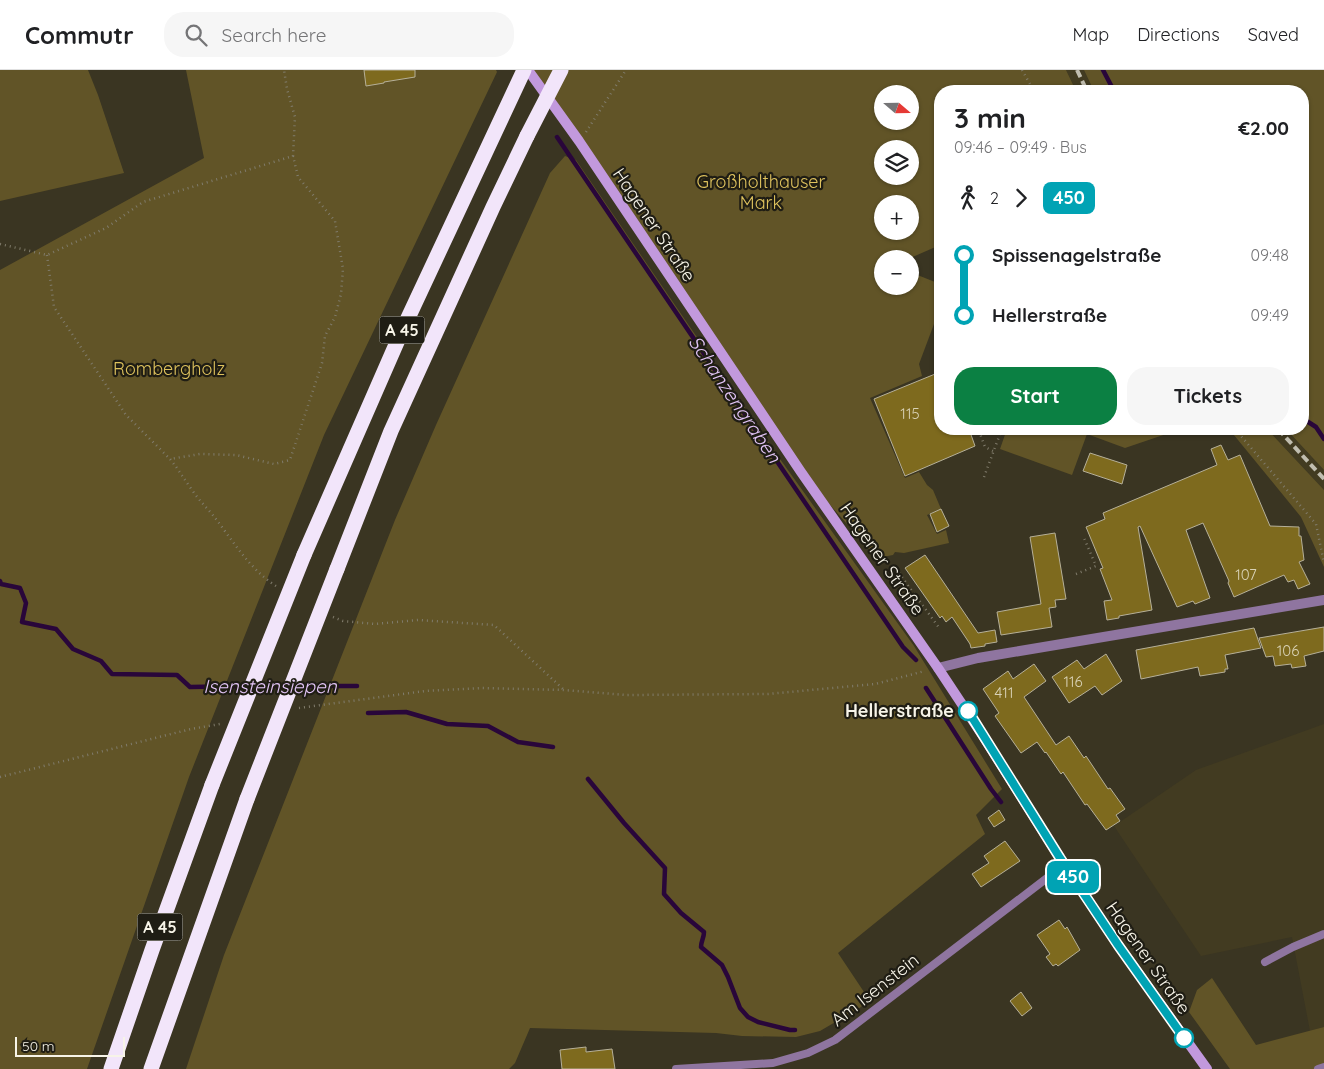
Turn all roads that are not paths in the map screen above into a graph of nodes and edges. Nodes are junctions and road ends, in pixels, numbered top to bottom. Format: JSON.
{"nodes":[{"id":1,"x":526,"y":70,"type":"edge"},
{"id":2,"x":561,"y":70,"type":"edge"},
{"id":3,"x":1324,"y":600,"type":"edge"},
{"id":4,"x":938,"y":668,"type":"junction"},
{"id":5,"x":1064,"y":865,"type":"junction"},
{"id":6,"x":1324,"y":934,"type":"edge"},
{"id":7,"x":1265,"y":962,"type":"dead end"},
{"id":8,"x":1324,"y":1067,"type":"edge"},
{"id":9,"x":111,"y":1069,"type":"edge"},
{"id":10,"x":152,"y":1069,"type":"edge"},
{"id":11,"x":676,"y":1069,"type":"edge"},
{"id":12,"x":1206,"y":1069,"type":"edge"},
{"id":13,"x":1318,"y":1069,"type":"edge"}],
"edges":[{"from":1,"to":4,"type":"main road","name":"Hagener Straße"},
{"from":1,"to":9,"type":"highway","number":"A 45","bridge":true},
{"from":2,"to":10,"type":"highway","number":"A 45","bridge":true},
{"from":3,"to":4,"type":"street"},
{"from":4,"to":5,"type":"main road","name":"Hagener Straße"},
{"from":5,"to":11,"type":"lane","name":"Am Isenstein"},
{"from":5,"to":12,"type":"main road","name":"Hagener Straße"},
{"from":6,"to":7,"type":"lane"},
{"from":8,"to":13,"type":"lane"}]}
